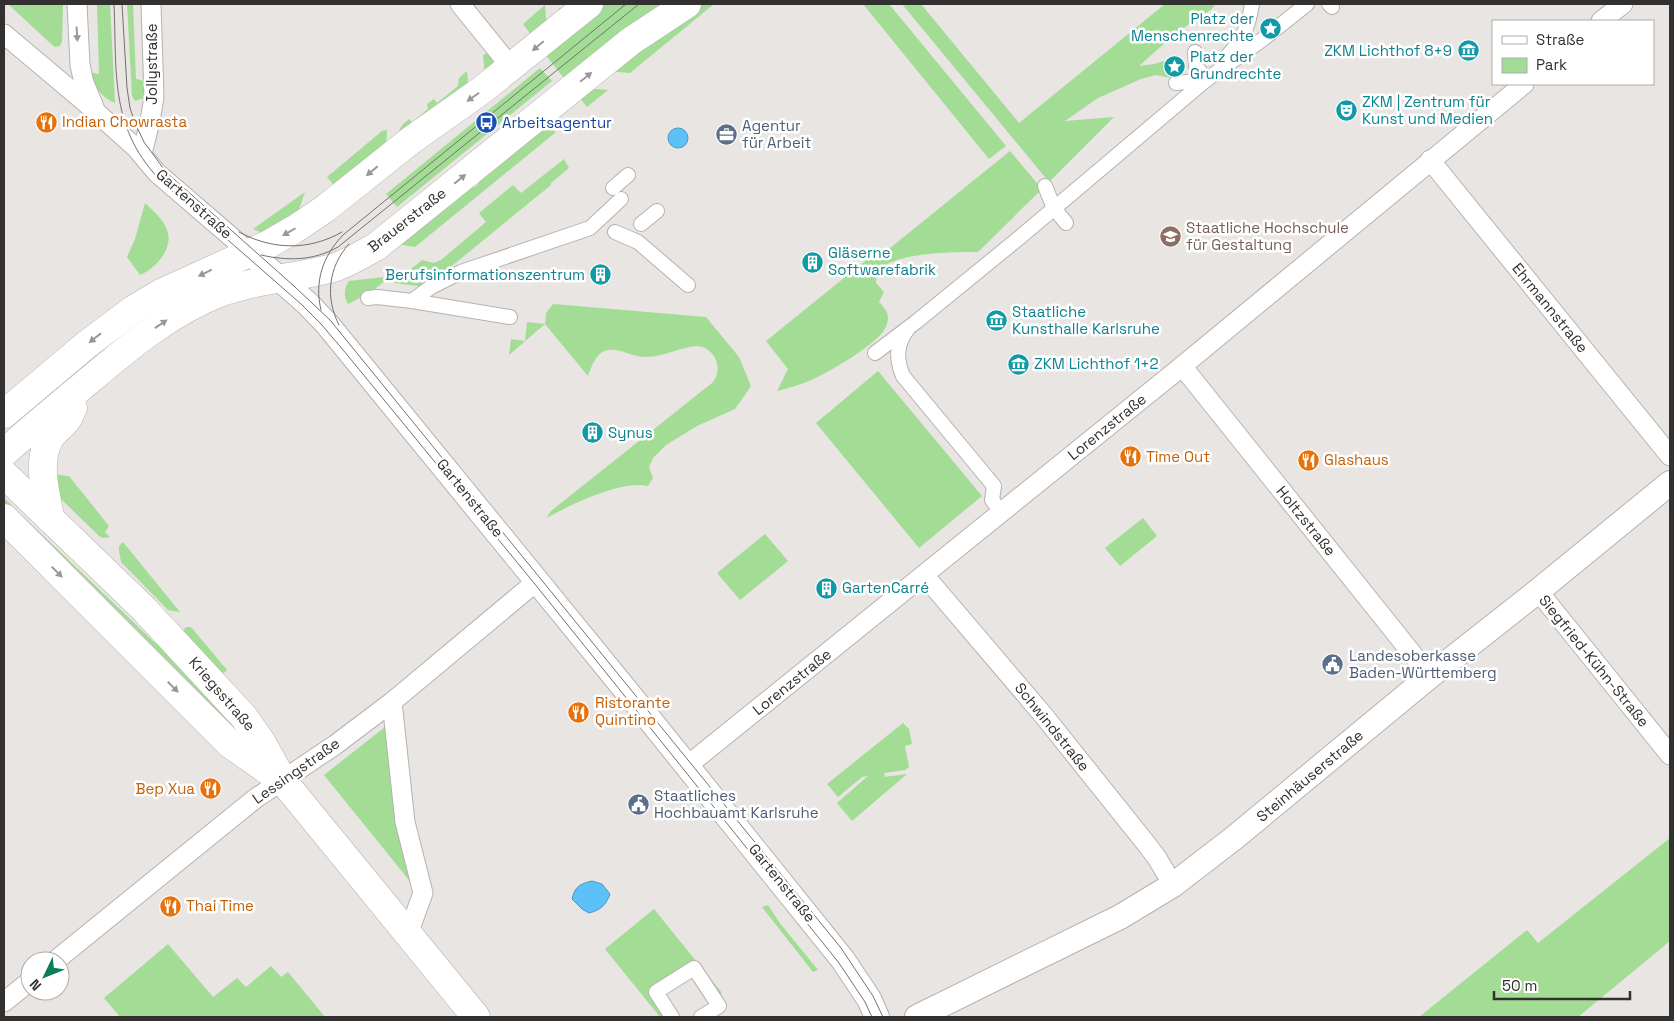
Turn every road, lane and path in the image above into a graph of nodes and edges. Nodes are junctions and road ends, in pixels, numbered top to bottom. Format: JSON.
{"nodes":[{"id":1,"x":76,"y":4,"type":"edge"},
{"id":2,"x":152,"y":4,"type":"edge"},
{"id":3,"x":460,"y":4,"type":"edge"},
{"id":4,"x":589,"y":4,"type":"edge"},
{"id":5,"x":687,"y":4,"type":"edge"},
{"id":6,"x":1252,"y":4,"type":"edge"},
{"id":7,"x":1307,"y":4,"type":"edge"},
{"id":8,"x":1622,"y":4,"type":"edge"},
{"id":9,"x":1602,"y":20,"type":"edge"},
{"id":10,"x":4,"y":34,"type":"edge"},
{"id":11,"x":1195,"y":52,"type":"dead end"},
{"id":12,"x":511,"y":67,"type":"junction"},
{"id":13,"x":1206,"y":80,"type":"junction"},
{"id":14,"x":1176,"y":83,"type":"dead end"},
{"id":15,"x":1523,"y":85,"type":"edge"},
{"id":16,"x":96,"y":113,"type":"junction"},
{"id":17,"x":142,"y":154,"type":"junction"},
{"id":18,"x":1430,"y":160,"type":"junction"},
{"id":19,"x":628,"y":175,"type":"dead end"},
{"id":20,"x":613,"y":188,"type":"dead end"},
{"id":21,"x":1072,"y":192,"type":"junction"},
{"id":22,"x":622,"y":200,"type":"dead end"},
{"id":23,"x":1054,"y":208,"type":"junction"},
{"id":24,"x":658,"y":211,"type":"dead end"},
{"id":25,"x":1066,"y":223,"type":"dead end"},
{"id":26,"x":641,"y":224,"type":"dead end"},
{"id":27,"x":615,"y":232,"type":"dead end"},
{"id":28,"x":250,"y":253,"type":"junction"},
{"id":29,"x":278,"y":278,"type":"junction"},
{"id":30,"x":688,"y":285,"type":"dead end"},
{"id":31,"x":368,"y":298,"type":"dead end"},
{"id":32,"x":412,"y":301,"type":"junction"},
{"id":33,"x":510,"y":317,"type":"dead end"},
{"id":34,"x":916,"y":322,"type":"junction"},
{"id":35,"x":875,"y":352,"type":"dead end"},
{"id":36,"x":1182,"y":366,"type":"junction"},
{"id":37,"x":48,"y":378,"type":"junction"},
{"id":38,"x":83,"y":386,"type":"junction"},
{"id":39,"x":4,"y":388,"type":"edge"},
{"id":40,"x":4,"y":414,"type":"edge"},
{"id":41,"x":4,"y":453,"type":"edge"},
{"id":42,"x":1670,"y":456,"type":"edge"},
{"id":43,"x":4,"y":474,"type":"edge"},
{"id":44,"x":1670,"y":483,"type":"edge"},
{"id":45,"x":1002,"y":513,"type":"junction"},
{"id":46,"x":4,"y":518,"type":"edge"},
{"id":47,"x":50,"y":518,"type":"junction"},
{"id":48,"x":13,"y":535,"type":"edge"},
{"id":49,"x":924,"y":575,"type":"junction"},
{"id":50,"x":537,"y":581,"type":"junction"},
{"id":51,"x":1538,"y":591,"type":"junction"},
{"id":52,"x":1430,"y":676,"type":"junction"},
{"id":53,"x":392,"y":702,"type":"junction"},
{"id":54,"x":1670,"y":755,"type":"edge"},
{"id":55,"x":687,"y":766,"type":"junction"},
{"id":56,"x":282,"y":781,"type":"junction"},
{"id":57,"x":1173,"y":885,"type":"junction"},
{"id":58,"x":408,"y":934,"type":"junction"},
{"id":59,"x":67,"y":951,"type":"edge"},
{"id":60,"x":20,"y":989,"type":"edge"},
{"id":61,"x":4,"y":1002,"type":"edge"},
{"id":62,"x":957,"y":1006,"type":"edge"},
{"id":63,"x":476,"y":1017,"type":"edge"},
{"id":64,"x":672,"y":1017,"type":"edge"},
{"id":65,"x":701,"y":1017,"type":"edge"},
{"id":66,"x":877,"y":1017,"type":"edge"},
{"id":67,"x":917,"y":1017,"type":"edge"}],
"edges":[{"from":1,"to":16,"type":"street","one_way":true},
{"from":2,"to":17,"type":"street","name":"Jollystraße"},
{"from":3,"to":12,"type":"street"},
{"from":4,"to":12,"type":"main road","one_way":true},
{"from":29,"to":5,"type":"main road","name":"Brauerstraße","one_way":true},
{"from":6,"to":13,"type":"street"},
{"from":7,"to":13,"type":"street"},
{"from":8,"to":9,"type":"street"},
{"from":10,"to":16,"type":"street","name":"Gartenstraße"},
{"from":11,"to":13,"type":"street"},
{"from":12,"to":28,"type":"main road","one_way":true},
{"from":13,"to":14,"type":"street"},
{"from":13,"to":21,"type":"street"},
{"from":15,"to":18,"type":"street","name":"Lorenzstraße"},
{"from":16,"to":17,"type":"street","name":"Gartenstraße"},
{"from":17,"to":28,"type":"street","name":"Gartenstraße"},
{"from":18,"to":36,"type":"street","name":"Lorenzstraße"},
{"from":18,"to":42,"type":"street","name":"Ehrmannstraße"},
{"from":19,"to":20,"type":"street"},
{"from":21,"to":23,"type":"street"},
{"from":21,"to":23,"type":"street"},
{"from":22,"to":32,"type":"street"},
{"from":23,"to":25,"type":"street"},
{"from":23,"to":34,"type":"street"},
{"from":24,"to":26,"type":"street"},
{"from":27,"to":30,"type":"street"},
{"from":28,"to":29,"type":"street","name":"Gartenstraße"},
{"from":28,"to":37,"type":"main road","one_way":true},
{"from":38,"to":29,"type":"main road","name":"Brauerstraße","one_way":true},
{"from":29,"to":50,"type":"street","name":"Gartenstraße"},
{"from":31,"to":32,"type":"street"},
{"from":32,"to":33,"type":"street"},
{"from":34,"to":35,"type":"street"},
{"from":34,"to":45,"type":"street"},
{"from":36,"to":45,"type":"street","name":"Lorenzstraße"},
{"from":36,"to":52,"type":"street","name":"Holtzstraße"},
{"from":37,"to":39,"type":"main road"},
{"from":37,"to":40,"type":"main road"},
{"from":38,"to":41,"type":"main road","name":"Brauerstraße"},
{"from":38,"to":47,"type":"main road"},
{"from":43,"to":47,"type":"main road","name":"Kriegsstraße"},
{"from":44,"to":51,"type":"street","name":"Steinhäuserstraße"},
{"from":45,"to":49,"type":"street","name":"Lorenzstraße"},
{"from":46,"to":48,"type":"main road","name":"Kriegsstraße"},
{"from":47,"to":56,"type":"main road","name":"Kriegsstraße"},
{"from":48,"to":56,"type":"main road","name":"Kriegsstraße","one_way":true},
{"from":49,"to":55,"type":"street","name":"Lorenzstraße"},
{"from":49,"to":57,"type":"street","name":"Schwindstraße"},
{"from":50,"to":53,"type":"street","name":"Lessingstraße"},
{"from":50,"to":55,"type":"street","name":"Gartenstraße"},
{"from":51,"to":52,"type":"street","name":"Steinhäuserstraße"},
{"from":51,"to":54,"type":"street","name":"Siegfried-Kühn-Straße"},
{"from":52,"to":57,"type":"street","name":"Steinhäuserstraße"},
{"from":53,"to":56,"type":"street","name":"Lessingstraße"},
{"from":53,"to":58,"type":"street"},
{"from":55,"to":66,"type":"street","name":"Gartenstraße"},
{"from":56,"to":58,"type":"main road"},
{"from":56,"to":59,"type":"street","name":"Lessingstraße"},
{"from":57,"to":62,"type":"street","name":"Steinhäuserstraße"},
{"from":58,"to":63,"type":"main road"},
{"from":60,"to":61,"type":"street"},
{"from":62,"to":67,"type":"street","name":"Steinhäuserstraße"},
{"from":64,"to":65,"type":"street"}]}
